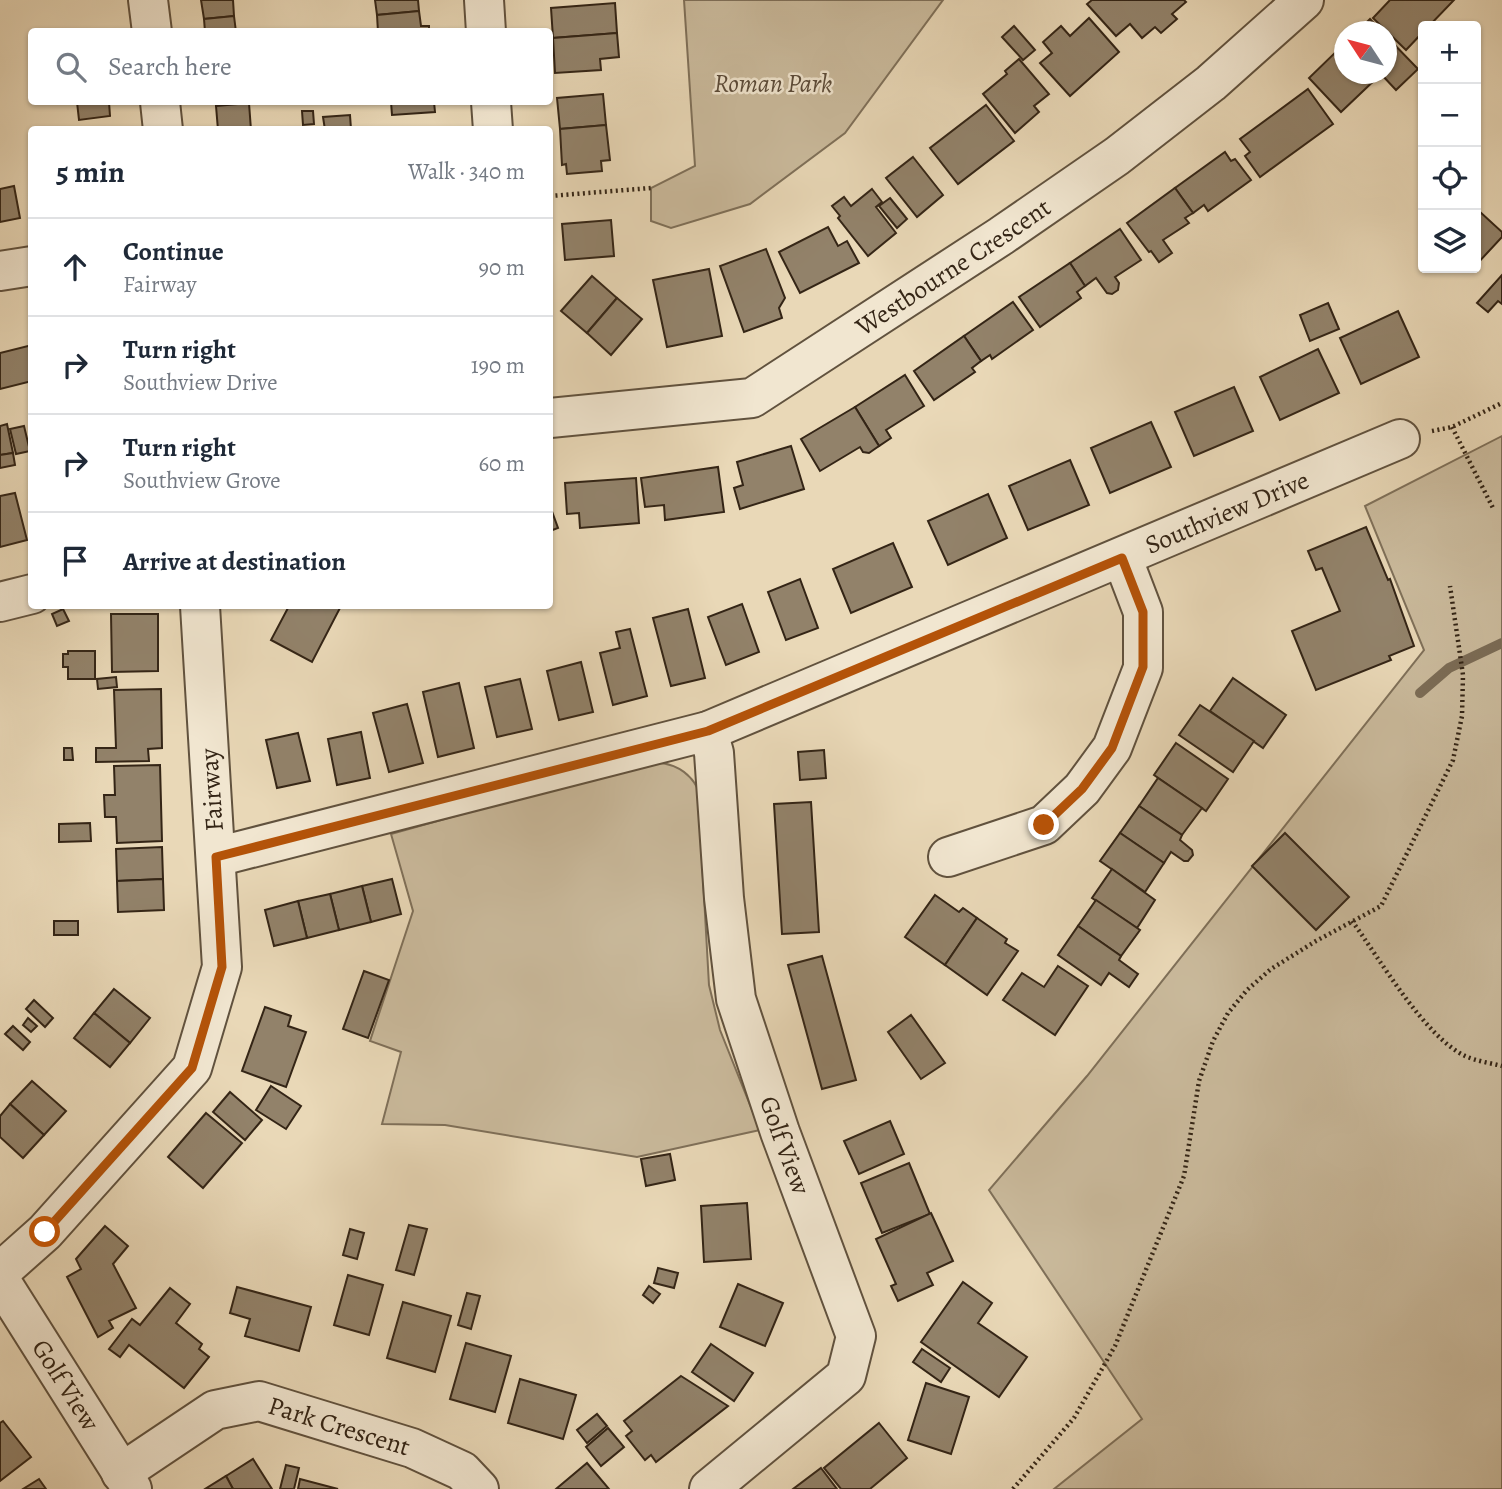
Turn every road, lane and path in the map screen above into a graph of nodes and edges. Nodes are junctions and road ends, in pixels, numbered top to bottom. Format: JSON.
{"nodes":[{"id":1,"x":148,"y":0,"type":"edge"},
{"id":2,"x":484,"y":0,"type":"edge"},
{"id":3,"x":1304,"y":0,"type":"edge"},
{"id":4,"x":152,"y":28,"type":"edge"},
{"id":5,"x":486,"y":28,"type":"edge"},
{"id":6,"x":160,"y":105,"type":"edge"},
{"id":7,"x":491,"y":105,"type":"edge"},
{"id":8,"x":163,"y":126,"type":"edge"},
{"id":9,"x":493,"y":126,"type":"edge"},
{"id":10,"x":651,"y":188,"type":"dead end"},
{"id":11,"x":553,"y":196,"type":"edge"},
{"id":12,"x":28,"y":267,"type":"edge"},
{"id":13,"x":0,"y":271,"type":"edge"},
{"id":14,"x":1502,"y":403,"type":"edge"},
{"id":15,"x":553,"y":418,"type":"edge"},
{"id":16,"x":1452,"y":427,"type":"junction"},
{"id":17,"x":1400,"y":439,"type":"joint"},
{"id":18,"x":1494,"y":510,"type":"dead end"},
{"id":19,"x":1122,"y":558,"type":"junction"},
{"id":20,"x":1450,"y":586,"type":"dead end"},
{"id":21,"x":28,"y":595,"type":"edge"},
{"id":22,"x":0,"y":602,"type":"edge"},
{"id":23,"x":200,"y":609,"type":"edge"},
{"id":24,"x":708,"y":731,"type":"junction"},
{"id":25,"x":216,"y":857,"type":"junction"},
{"id":26,"x":948,"y":857,"type":"dead end"},
{"id":27,"x":1352,"y":922,"type":"junction"},
{"id":28,"x":1502,"y":1066,"type":"edge"},
{"id":29,"x":0,"y":1272,"type":"edge"},
{"id":30,"x":0,"y":1280,"type":"edge"},
{"id":31,"x":126,"y":1481,"type":"edge"},
{"id":32,"x":479,"y":1489,"type":"edge"},
{"id":33,"x":709,"y":1489,"type":"edge"},
{"id":34,"x":1013,"y":1489,"type":"edge"}],
"edges":[{"from":1,"to":4,"type":"street"},
{"from":2,"to":5,"type":"street"},
{"from":3,"to":15,"type":"street","name":"Westbourne Crescent"},
{"from":6,"to":8,"type":"street"},
{"from":7,"to":9,"type":"street"},
{"from":10,"to":11,"type":"path"},
{"from":12,"to":13,"type":"street"},
{"from":14,"to":16,"type":"path"},
{"from":16,"to":17,"type":"path"},
{"from":16,"to":18,"type":"path"},
{"from":17,"to":19,"type":"street","name":"Southview Drive"},
{"from":19,"to":24,"type":"street","name":"Southview Drive"},
{"from":19,"to":26,"type":"street"},
{"from":20,"to":27,"type":"path"},
{"from":21,"to":22,"type":"street"},
{"from":23,"to":25,"type":"street","name":"Fairway"},
{"from":24,"to":25,"type":"street","name":"Southview Drive"},
{"from":24,"to":33,"type":"street","name":"Golf View"},
{"from":25,"to":29,"type":"street","name":"Fairway"},
{"from":27,"to":28,"type":"path"},
{"from":27,"to":34,"type":"path"},
{"from":30,"to":31,"type":"street","name":"Golf View"},
{"from":31,"to":32,"type":"street","name":"Park Crescent"}]}
